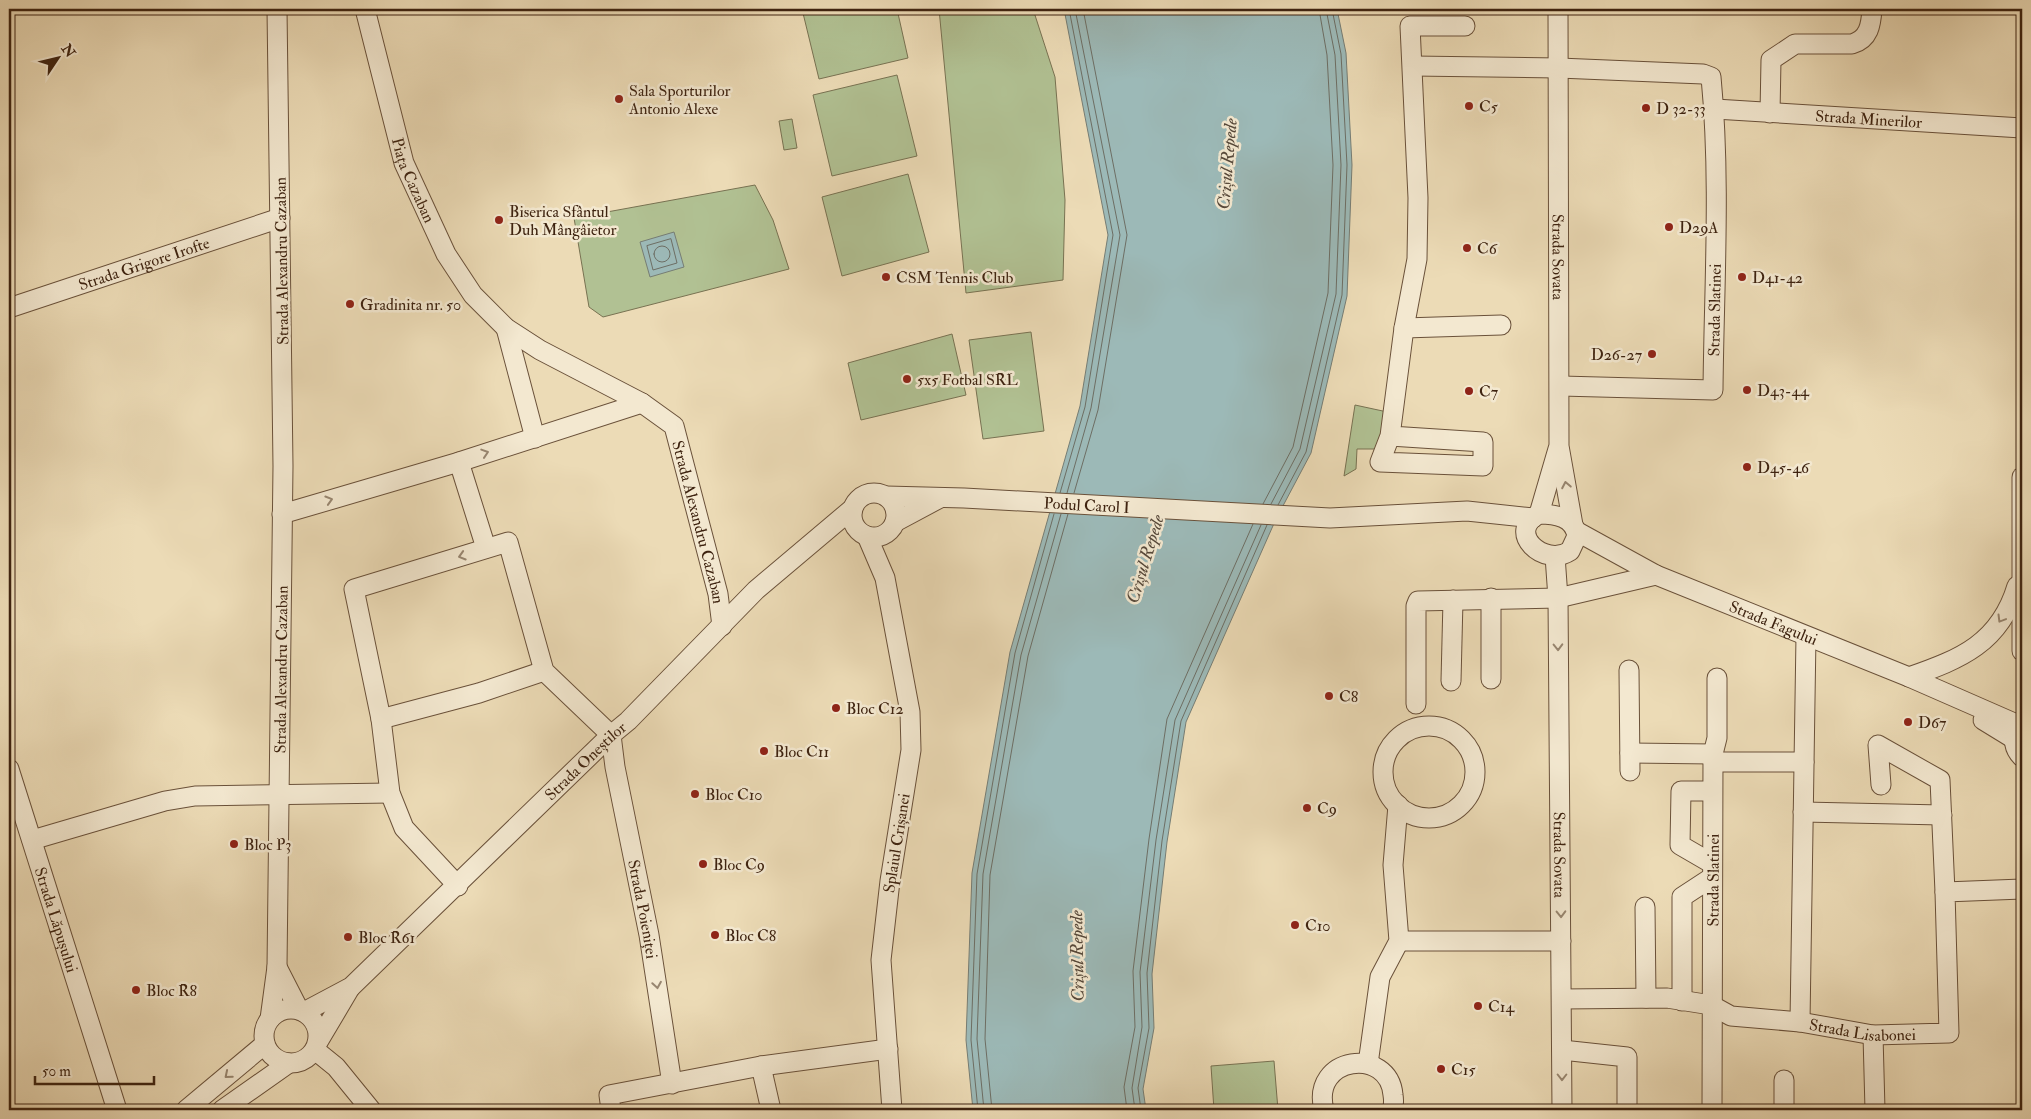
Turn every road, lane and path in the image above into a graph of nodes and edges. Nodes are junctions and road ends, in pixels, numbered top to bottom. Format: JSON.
{"nodes":[{"id":1,"x":278,"y":9,"type":"edge"},
{"id":2,"x":365,"y":9,"type":"edge"},
{"id":3,"x":1558,"y":9,"type":"edge"},
{"id":4,"x":1872,"y":9,"type":"edge"},
{"id":5,"x":1465,"y":26,"type":"dead end"},
{"id":6,"x":1414,"y":66,"type":"junction"},
{"id":7,"x":1559,"y":68,"type":"junction"},
{"id":8,"x":1715,"y":109,"type":"junction"},
{"id":9,"x":1770,"y":113,"type":"junction"},
{"id":10,"x":2022,"y":128,"type":"edge"},
{"id":11,"x":280,"y":218,"type":"junction"},
{"id":12,"x":9,"y":308,"type":"edge"},
{"id":13,"x":1501,"y":325,"type":"dead end"},
{"id":14,"x":506,"y":328,"type":"junction"},
{"id":15,"x":1404,"y":328,"type":"junction"},
{"id":16,"x":1560,"y":386,"type":"junction"},
{"id":17,"x":642,"y":402,"type":"junction"},
{"id":18,"x":1390,"y":436,"type":"junction"},
{"id":19,"x":534,"y":438,"type":"junction"},
{"id":20,"x":1559,"y":446,"type":"junction"},
{"id":21,"x":459,"y":462,"type":"junction"},
{"id":22,"x":2022,"y":478,"type":"edge"},
{"id":23,"x":886,"y":496,"type":"junction"},
{"id":24,"x":941,"y":497,"type":"junction"},
{"id":25,"x":2022,"y":503,"type":"edge"},
{"id":26,"x":852,"y":509,"type":"junction"},
{"id":27,"x":282,"y":514,"type":"junction"},
{"id":28,"x":1494,"y":514,"type":"junction"},
{"id":29,"x":1536,"y":516,"type":"junction"},
{"id":30,"x":891,"y":528,"type":"junction"},
{"id":31,"x":1575,"y":528,"type":"junction"},
{"id":32,"x":862,"y":533,"type":"junction"},
{"id":33,"x":821,"y":536,"type":"junction"},
{"id":34,"x":1527,"y":540,"type":"junction"},
{"id":35,"x":486,"y":548,"type":"junction"},
{"id":36,"x":1563,"y":554,"type":"junction"},
{"id":37,"x":1628,"y":560,"type":"junction"},
{"id":38,"x":1656,"y":575,"type":"junction"},
{"id":39,"x":2021,"y":575,"type":"junction"},
{"id":40,"x":886,"y":578,"type":"junction"},
{"id":41,"x":1619,"y":584,"type":"junction"},
{"id":42,"x":1491,"y":598,"type":"junction"},
{"id":43,"x":1558,"y":598,"type":"junction"},
{"id":44,"x":1453,"y":600,"type":"junction"},
{"id":45,"x":722,"y":626,"type":"junction"},
{"id":46,"x":1806,"y":636,"type":"junction"},
{"id":47,"x":2022,"y":651,"type":"edge"},
{"id":48,"x":1630,"y":670,"type":"dead end"},
{"id":49,"x":544,"y":671,"type":"junction"},
{"id":50,"x":1491,"y":678,"type":"dead end"},
{"id":51,"x":1717,"y":678,"type":"dead end"},
{"id":52,"x":1917,"y":680,"type":"junction"},
{"id":53,"x":1451,"y":681,"type":"dead end"},
{"id":54,"x":1416,"y":704,"type":"dead end"},
{"id":55,"x":381,"y":718,"type":"junction"},
{"id":56,"x":2019,"y":730,"type":"edge"},
{"id":57,"x":612,"y":734,"type":"junction"},
{"id":58,"x":1630,"y":752,"type":"junction"},
{"id":59,"x":2022,"y":757,"type":"edge"},
{"id":60,"x":1713,"y":758,"type":"junction"},
{"id":61,"x":1804,"y":762,"type":"junction"},
{"id":62,"x":9,"y":769,"type":"edge"},
{"id":63,"x":1630,"y":771,"type":"dead end"},
{"id":64,"x":1881,"y":785,"type":"dead end"},
{"id":65,"x":1712,"y":791,"type":"junction"},
{"id":66,"x":390,"y":793,"type":"junction"},
{"id":67,"x":279,"y":795,"type":"junction"},
{"id":68,"x":1398,"y":805,"type":"junction"},
{"id":69,"x":1803,"y":812,"type":"junction"},
{"id":70,"x":1942,"y":815,"type":"junction"},
{"id":71,"x":32,"y":840,"type":"junction"},
{"id":72,"x":1711,"y":870,"type":"junction"},
{"id":73,"x":458,"y":886,"type":"junction"},
{"id":74,"x":2022,"y":889,"type":"edge"},
{"id":75,"x":1945,"y":892,"type":"junction"},
{"id":76,"x":1645,"y":907,"type":"dead end"},
{"id":77,"x":1399,"y":941,"type":"junction"},
{"id":78,"x":1561,"y":941,"type":"junction"},
{"id":79,"x":277,"y":967,"type":"junction"},
{"id":80,"x":350,"y":987,"type":"junction"},
{"id":81,"x":1646,"y":998,"type":"junction"},
{"id":82,"x":1562,"y":999,"type":"junction"},
{"id":83,"x":1682,"y":1001,"type":"junction"},
{"id":84,"x":1711,"y":1005,"type":"junction"},
{"id":85,"x":301,"y":1011,"type":"junction"},
{"id":86,"x":270,"y":1019,"type":"junction"},
{"id":87,"x":1800,"y":1022,"type":"junction"},
{"id":88,"x":1873,"y":1035,"type":"junction"},
{"id":89,"x":265,"y":1044,"type":"junction"},
{"id":90,"x":317,"y":1046,"type":"junction"},
{"id":91,"x":888,"y":1049,"type":"junction"},
{"id":92,"x":1562,"y":1050,"type":"junction"},
{"id":93,"x":289,"y":1064,"type":"junction"},
{"id":94,"x":1368,"y":1064,"type":"junction"},
{"id":95,"x":761,"y":1066,"type":"junction"},
{"id":96,"x":103,"y":1070,"type":"junction"},
{"id":97,"x":1784,"y":1080,"type":"dead end"},
{"id":98,"x":672,"y":1084,"type":"junction"},
{"id":99,"x":107,"y":1110,"type":"edge"},
{"id":100,"x":118,"y":1110,"type":"edge"},
{"id":101,"x":186,"y":1110,"type":"edge"},
{"id":102,"x":222,"y":1110,"type":"edge"},
{"id":103,"x":371,"y":1110,"type":"edge"},
{"id":104,"x":611,"y":1110,"type":"edge"},
{"id":105,"x":771,"y":1110,"type":"edge"},
{"id":106,"x":892,"y":1110,"type":"edge"},
{"id":107,"x":1324,"y":1110,"type":"edge"},
{"id":108,"x":1392,"y":1110,"type":"edge"},
{"id":109,"x":1562,"y":1110,"type":"edge"},
{"id":110,"x":1627,"y":1110,"type":"edge"},
{"id":111,"x":1712,"y":1110,"type":"edge"},
{"id":112,"x":1784,"y":1110,"type":"edge"},
{"id":113,"x":1876,"y":1110,"type":"edge"}],
"edges":[{"from":1,"to":11,"type":"street","name":"Strada Alexandru Cazaban"},
{"from":2,"to":14,"type":"street","name":"Piața Cazaban"},
{"from":3,"to":7,"type":"street","name":"Strada Sovata"},
{"from":4,"to":9,"type":"street"},
{"from":5,"to":6,"type":"street"},
{"from":6,"to":7,"type":"street"},
{"from":6,"to":15,"type":"street"},
{"from":7,"to":8,"type":"street","name":"Strada Slatinei"},
{"from":7,"to":16,"type":"street","name":"Strada Sovata"},
{"from":8,"to":9,"type":"street","name":"Strada Minerilor"},
{"from":8,"to":16,"type":"street","name":"Strada Slatinei"},
{"from":9,"to":10,"type":"street","name":"Strada Minerilor"},
{"from":11,"to":12,"type":"street","name":"Strada Grigore Irofte"},
{"from":11,"to":27,"type":"street","name":"Strada Alexandru Cazaban"},
{"from":13,"to":15,"type":"street"},
{"from":14,"to":17,"type":"street","name":"Strada Alexandru Cazaban"},
{"from":14,"to":19,"type":"street"},
{"from":15,"to":18,"type":"street"},
{"from":16,"to":20,"type":"street","name":"Strada Sovata"},
{"from":17,"to":19,"type":"street"},
{"from":17,"to":45,"type":"street","name":"Strada Alexandru Cazaban"},
{"from":18,"to":18,"type":"street"},
{"from":21,"to":19,"type":"street","one_way":true},
{"from":20,"to":29,"type":"street","name":"Strada Sovata"},
{"from":31,"to":20,"type":"street","name":"Strada Sovata","one_way":true},
{"from":27,"to":21,"type":"street","one_way":true},
{"from":21,"to":35,"type":"street"},
{"from":22,"to":25,"type":"street"},
{"from":23,"to":24,"type":"street","name":"Podul Carol I"},
{"from":23,"to":26,"type":"street"},
{"from":23,"to":30,"type":"street"},
{"from":24,"to":28,"type":"street","name":"Podul Carol I"},
{"from":24,"to":30,"type":"street"},
{"from":25,"to":39,"type":"street"},
{"from":26,"to":32,"type":"street"},
{"from":26,"to":33,"type":"street","name":"Strada Oneștilor"},
{"from":27,"to":67,"type":"street","name":"Strada Alexandru Cazaban"},
{"from":28,"to":29,"type":"street","name":"Strada Fagului"},
{"from":28,"to":34,"type":"street","name":"Strada Fagului"},
{"from":29,"to":31,"type":"street","name":"Strada Fagului"},
{"from":29,"to":34,"type":"street"},
{"from":30,"to":32,"type":"street"},
{"from":30,"to":40,"type":"street","name":"Splaiul Crișanei"},
{"from":31,"to":36,"type":"street"},
{"from":31,"to":37,"type":"street","name":"Strada Fagului"},
{"from":32,"to":33,"type":"street"},
{"from":32,"to":40,"type":"street","name":"Splaiul Crișanei"},
{"from":33,"to":45,"type":"street","name":"Strada Oneștilor"},
{"from":34,"to":36,"type":"street","name":"Strada Fagului"},
{"from":35,"to":49,"type":"street"},
{"from":35,"to":55,"type":"street","one_way":true},
{"from":36,"to":37,"type":"street","name":"Strada Fagului"},
{"from":36,"to":43,"type":"street","name":"Strada Sovata"},
{"from":37,"to":38,"type":"street","name":"Strada Fagului"},
{"from":37,"to":41,"type":"street"},
{"from":38,"to":41,"type":"street"},
{"from":38,"to":46,"type":"street","name":"Strada Fagului"},
{"from":39,"to":47,"type":"street"},
{"from":39,"to":52,"type":"street","one_way":true},
{"from":40,"to":91,"type":"street","name":"Splaiul Crișanei"},
{"from":41,"to":43,"type":"street"},
{"from":42,"to":43,"type":"street"},
{"from":42,"to":44,"type":"street"},
{"from":42,"to":50,"type":"street"},
{"from":43,"to":78,"type":"street","name":"Strada Sovata","one_way":true},
{"from":44,"to":53,"type":"street"},
{"from":44,"to":54,"type":"street"},
{"from":45,"to":57,"type":"street","name":"Strada Oneștilor"},
{"from":46,"to":52,"type":"street","name":"Strada Fagului"},
{"from":46,"to":61,"type":"street"},
{"from":48,"to":58,"type":"street"},
{"from":49,"to":55,"type":"street"},
{"from":49,"to":57,"type":"street"},
{"from":51,"to":60,"type":"street","name":"Strada Slatinei"},
{"from":52,"to":56,"type":"street","name":"Strada Fagului"},
{"from":55,"to":66,"type":"street"},
{"from":56,"to":59,"type":"street","name":"Strada Fagului"},
{"from":57,"to":73,"type":"street","name":"Strada Oneștilor"},
{"from":57,"to":98,"type":"street","name":"Strada Poieniței","one_way":true},
{"from":58,"to":60,"type":"street"},
{"from":58,"to":63,"type":"street"},
{"from":60,"to":61,"type":"street"},
{"from":60,"to":65,"type":"street","name":"Strada Slatinei"},
{"from":61,"to":69,"type":"street"},
{"from":62,"to":71,"type":"street","name":"Strada Lăpușului"},
{"from":64,"to":70,"type":"street"},
{"from":65,"to":72,"type":"street","name":"Strada Slatinei"},
{"from":65,"to":72,"type":"street"},
{"from":66,"to":67,"type":"street"},
{"from":66,"to":73,"type":"street"},
{"from":67,"to":71,"type":"street"},
{"from":67,"to":79,"type":"street","name":"Strada Alexandru Cazaban"},
{"from":68,"to":68,"type":"street"},
{"from":68,"to":77,"type":"street"},
{"from":69,"to":70,"type":"street"},
{"from":69,"to":87,"type":"street"},
{"from":70,"to":75,"type":"street"},
{"from":71,"to":96,"type":"street","name":"Strada Lăpușului"},
{"from":72,"to":83,"type":"street"},
{"from":72,"to":84,"type":"street","name":"Strada Slatinei"},
{"from":73,"to":80,"type":"street","name":"Strada Oneștilor"},
{"from":74,"to":75,"type":"street"},
{"from":75,"to":88,"type":"street","name":"Strada Lisabonei"},
{"from":76,"to":81,"type":"street"},
{"from":77,"to":78,"type":"street"},
{"from":77,"to":94,"type":"street"},
{"from":78,"to":82,"type":"street","name":"Strada Sovata"},
{"from":79,"to":85,"type":"street","name":"Strada Alexandru Cazaban"},
{"from":79,"to":86,"type":"street","name":"Strada Alexandru Cazaban"},
{"from":80,"to":85,"type":"street","name":"Strada Oneștilor"},
{"from":80,"to":90,"type":"street","name":"Strada Oneștilor"},
{"from":81,"to":82,"type":"street","name":"Strada Lisabonei"},
{"from":81,"to":83,"type":"street","name":"Strada Lisabonei"},
{"from":82,"to":92,"type":"street","name":"Strada Sovata"},
{"from":83,"to":84,"type":"street","name":"Strada Lisabonei"},
{"from":84,"to":87,"type":"street","name":"Strada Lisabonei"},
{"from":84,"to":111,"type":"street","name":"Strada Slatinei"},
{"from":85,"to":86,"type":"street"},
{"from":85,"to":90,"type":"street"},
{"from":86,"to":89,"type":"street"},
{"from":87,"to":88,"type":"street","name":"Strada Lisabonei"},
{"from":88,"to":113,"type":"street"},
{"from":89,"to":93,"type":"street"},
{"from":89,"to":101,"type":"street","one_way":true},
{"from":90,"to":93,"type":"street"},
{"from":90,"to":103,"type":"street"},
{"from":91,"to":95,"type":"street"},
{"from":91,"to":106,"type":"street","name":"Splaiul Crișanei"},
{"from":92,"to":109,"type":"street","name":"Strada Sovata","one_way":true},
{"from":92,"to":110,"type":"street"},
{"from":93,"to":102,"type":"street"},
{"from":94,"to":107,"type":"street"},
{"from":94,"to":108,"type":"street"},
{"from":95,"to":98,"type":"street"},
{"from":95,"to":105,"type":"street"},
{"from":96,"to":99,"type":"street","name":"Strada Lăpușului"},
{"from":96,"to":100,"type":"street","name":"Strada Lăpușului"},
{"from":97,"to":112,"type":"street"},
{"from":98,"to":104,"type":"street"}]}
